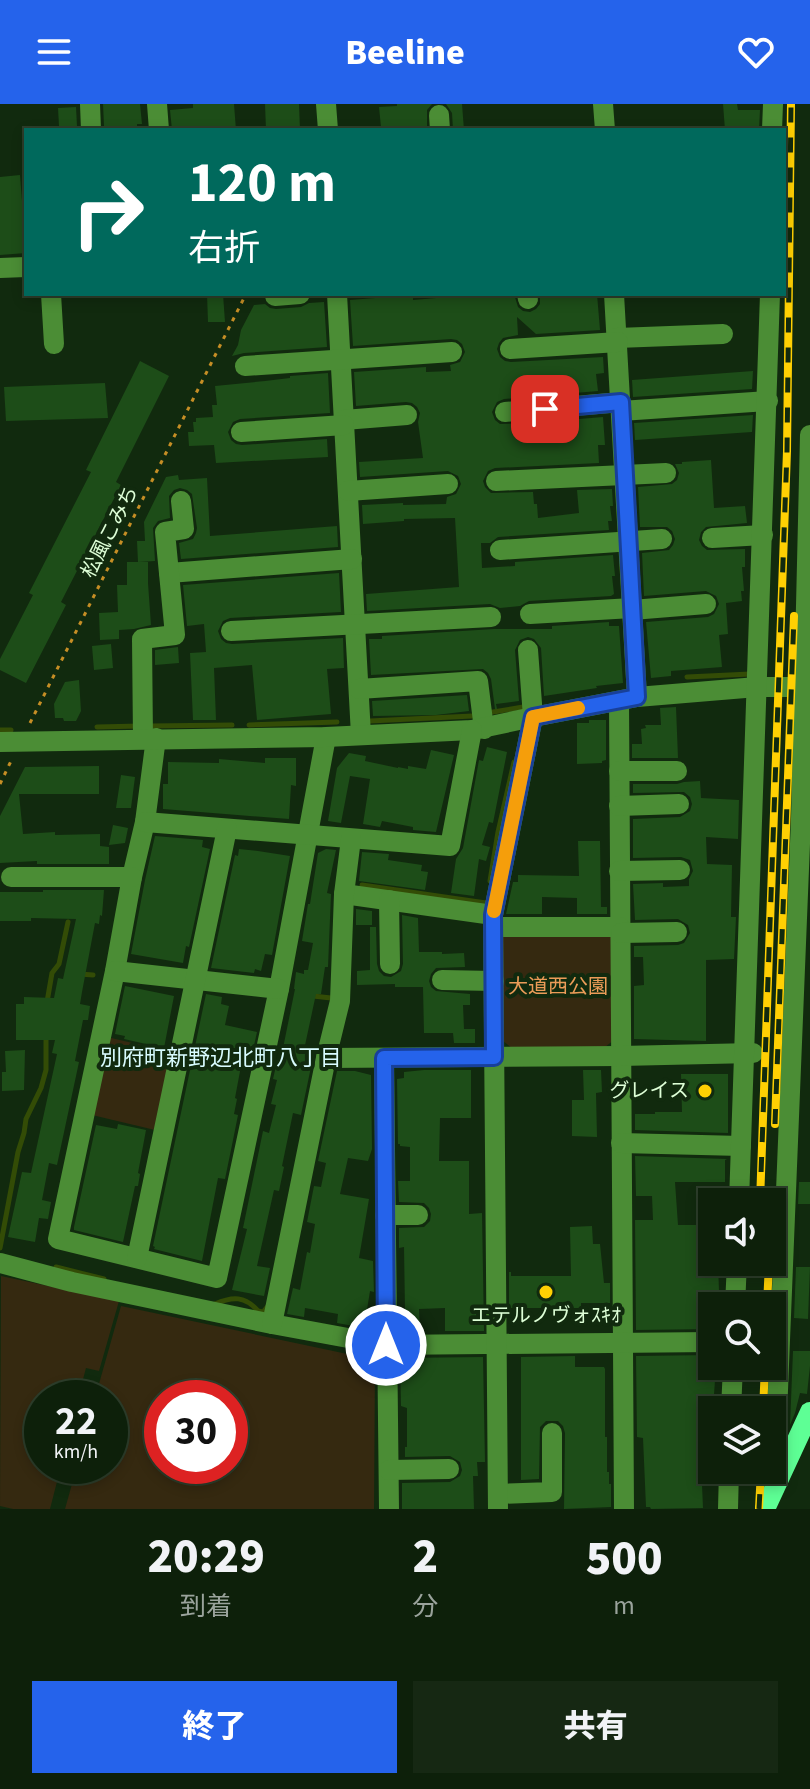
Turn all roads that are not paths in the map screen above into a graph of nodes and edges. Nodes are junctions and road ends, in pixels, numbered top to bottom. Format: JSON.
{"nodes":[{"id":1,"x":90,"y":104,"type":"edge"},
{"id":2,"x":157,"y":104,"type":"edge"},
{"id":3,"x":603,"y":104,"type":"edge"},
{"id":4,"x":773,"y":104,"type":"edge"},
{"id":5,"x":91,"y":128,"type":"edge"},
{"id":6,"x":159,"y":128,"type":"edge"},
{"id":7,"x":605,"y":128,"type":"edge"},
{"id":8,"x":772,"y":128,"type":"edge"},
{"id":9,"x":24,"y":267,"type":"edge"},
{"id":10,"x":0,"y":268,"type":"edge"},
{"id":11,"x":51,"y":296,"type":"edge"},
{"id":12,"x":337,"y":296,"type":"edge"},
{"id":13,"x":614,"y":296,"type":"edge"},
{"id":14,"x":770,"y":296,"type":"edge"},
{"id":15,"x":723,"y":334,"type":"dead end"},
{"id":16,"x":617,"y":340,"type":"junction"},
{"id":17,"x":54,"y":344,"type":"dead end"},
{"id":18,"x":510,"y":349,"type":"dead end"},
{"id":19,"x":442,"y":358,"type":"dead end"},
{"id":20,"x":341,"y":360,"type":"junction"},
{"id":21,"x":245,"y":366,"type":"dead end"},
{"id":22,"x":768,"y":401,"type":"junction"},
{"id":23,"x":621,"y":406,"type":"junction"},
{"id":24,"x":505,"y":412,"type":"dead end"},
{"id":25,"x":407,"y":415,"type":"dead end"},
{"id":26,"x":344,"y":422,"type":"junction"},
{"id":27,"x":241,"y":432,"type":"dead end"},
{"id":28,"x":810,"y":435,"type":"edge"},
{"id":29,"x":666,"y":473,"type":"dead end"},
{"id":30,"x":625,"y":475,"type":"junction"},
{"id":31,"x":437,"y":480,"type":"dead end"},
{"id":32,"x":496,"y":481,"type":"dead end"},
{"id":33,"x":348,"y":491,"type":"junction"},
{"id":34,"x":181,"y":501,"type":"dead end"},
{"id":35,"x":763,"y":535,"type":"junction"},
{"id":36,"x":712,"y":538,"type":"dead end"},
{"id":37,"x":662,"y":539,"type":"dead end"},
{"id":38,"x":629,"y":543,"type":"junction"},
{"id":39,"x":500,"y":550,"type":"dead end"},
{"id":40,"x":352,"y":559,"type":"junction"},
{"id":41,"x":169,"y":573,"type":"junction"},
{"id":42,"x":706,"y":604,"type":"dead end"},
{"id":43,"x":632,"y":609,"type":"junction"},
{"id":44,"x":491,"y":617,"type":"dead end"},
{"id":45,"x":539,"y":618,"type":"dead end"},
{"id":46,"x":355,"y":625,"type":"junction"},
{"id":47,"x":231,"y":631,"type":"dead end"},
{"id":48,"x":528,"y":650,"type":"dead end"},
{"id":49,"x":757,"y":687,"type":"junction"},
{"id":50,"x":807,"y":688,"type":"edge"},
{"id":51,"x":359,"y":689,"type":"junction"},
{"id":52,"x":628,"y":699,"type":"junction"},
{"id":53,"x":533,"y":717,"type":"junction"},
{"id":54,"x":478,"y":730,"type":"junction"},
{"id":55,"x":361,"y":735,"type":"junction"},
{"id":56,"x":326,"y":737,"type":"junction"},
{"id":57,"x":150,"y":738,"type":"junction"},
{"id":58,"x":10,"y":742,"type":"edge"},
{"id":59,"x":619,"y":771,"type":"junction"},
{"id":60,"x":677,"y":771,"type":"dead end"},
{"id":61,"x":679,"y":804,"type":"dead end"},
{"id":62,"x":619,"y":806,"type":"junction"},
{"id":63,"x":805,"y":818,"type":"edge"},
{"id":64,"x":145,"y":822,"type":"junction"},
{"id":65,"x":227,"y":829,"type":"junction"},
{"id":66,"x":308,"y":836,"type":"junction"},
{"id":67,"x":351,"y":839,"type":"junction"},
{"id":68,"x":680,"y":870,"type":"dead end"},
{"id":69,"x":619,"y":871,"type":"junction"},
{"id":70,"x":11,"y":877,"type":"dead end"},
{"id":71,"x":132,"y":877,"type":"junction"},
{"id":72,"x":344,"y":894,"type":"junction"},
{"id":73,"x":389,"y":900,"type":"junction"},
{"id":74,"x":493,"y":921,"type":"junction"},
{"id":75,"x":620,"y":930,"type":"junction"},
{"id":76,"x":677,"y":932,"type":"dead end"},
{"id":77,"x":390,"y":964,"type":"dead end"},
{"id":78,"x":115,"y":971,"type":"junction"},
{"id":79,"x":196,"y":980,"type":"junction"},
{"id":80,"x":442,"y":980,"type":"dead end"},
{"id":81,"x":494,"y":981,"type":"junction"},
{"id":82,"x":279,"y":989,"type":"junction"},
{"id":83,"x":749,"y":1053,"type":"junction"},
{"id":84,"x":621,"y":1056,"type":"junction"},
{"id":85,"x":494,"y":1057,"type":"junction"},
{"id":86,"x":326,"y":1058,"type":"junction"},
{"id":87,"x":384,"y":1058,"type":"junction"},
{"id":88,"x":621,"y":1143,"type":"junction"},
{"id":89,"x":741,"y":1146,"type":"junction"},
{"id":90,"x":740,"y":1188,"type":"edge"},
{"id":91,"x":385,"y":1215,"type":"junction"},
{"id":92,"x":418,"y":1215,"type":"dead end"},
{"id":93,"x":137,"y":1258,"type":"junction"},
{"id":94,"x":0,"y":1263,"type":"edge"},
{"id":95,"x":272,"y":1324,"type":"junction"},
{"id":96,"x":698,"y":1342,"type":"edge"},
{"id":97,"x":622,"y":1343,"type":"junction"},
{"id":98,"x":497,"y":1344,"type":"junction"},
{"id":99,"x":386,"y":1345,"type":"junction"},
{"id":100,"x":810,"y":1412,"type":"edge"},
{"id":101,"x":552,"y":1433,"type":"dead end"},
{"id":102,"x":449,"y":1469,"type":"dead end"},
{"id":103,"x":389,"y":1470,"type":"junction"},
{"id":104,"x":729,"y":1484,"type":"edge"},
{"id":105,"x":498,"y":1501,"type":"edge"},
{"id":106,"x":771,"y":1503,"type":"edge"},
{"id":107,"x":389,"y":1509,"type":"edge"},
{"id":108,"x":624,"y":1509,"type":"edge"},
{"id":109,"x":728,"y":1509,"type":"edge"}],
"edges":[{"from":1,"to":5,"type":"street"},
{"from":2,"to":6,"type":"street"},
{"from":3,"to":7,"type":"street"},
{"from":4,"to":8,"type":"street"},
{"from":9,"to":10,"type":"street"},
{"from":11,"to":17,"type":"street"},
{"from":12,"to":20,"type":"street"},
{"from":13,"to":16,"type":"street"},
{"from":14,"to":22,"type":"street"},
{"from":15,"to":16,"type":"street"},
{"from":16,"to":18,"type":"street"},
{"from":16,"to":23,"type":"street"},
{"from":19,"to":20,"type":"street"},
{"from":20,"to":21,"type":"street"},
{"from":20,"to":26,"type":"street"},
{"from":22,"to":23,"type":"street"},
{"from":22,"to":35,"type":"street"},
{"from":23,"to":24,"type":"street"},
{"from":23,"to":30,"type":"street"},
{"from":25,"to":26,"type":"street"},
{"from":26,"to":27,"type":"street"},
{"from":26,"to":33,"type":"street"},
{"from":28,"to":50,"type":"street"},
{"from":29,"to":30,"type":"street"},
{"from":30,"to":32,"type":"street"},
{"from":30,"to":38,"type":"street"},
{"from":31,"to":33,"type":"street"},
{"from":33,"to":40,"type":"street"},
{"from":34,"to":41,"type":"street"},
{"from":35,"to":36,"type":"street"},
{"from":35,"to":49,"type":"street"},
{"from":37,"to":38,"type":"street"},
{"from":38,"to":39,"type":"street"},
{"from":38,"to":43,"type":"street"},
{"from":40,"to":41,"type":"street"},
{"from":40,"to":46,"type":"street"},
{"from":41,"to":57,"type":"street"},
{"from":42,"to":43,"type":"street"},
{"from":43,"to":45,"type":"street"},
{"from":43,"to":52,"type":"street"},
{"from":44,"to":46,"type":"street"},
{"from":46,"to":47,"type":"street"},
{"from":46,"to":51,"type":"street"},
{"from":48,"to":53,"type":"street"},
{"from":49,"to":50,"type":"street"},
{"from":49,"to":52,"type":"street"},
{"from":49,"to":83,"type":"street"},
{"from":50,"to":63,"type":"street"},
{"from":51,"to":54,"type":"street"},
{"from":51,"to":55,"type":"street"},
{"from":52,"to":53,"type":"street"},
{"from":52,"to":59,"type":"street"},
{"from":53,"to":54,"type":"street"},
{"from":53,"to":74,"type":"street"},
{"from":54,"to":55,"type":"street"},
{"from":54,"to":67,"type":"street"},
{"from":55,"to":56,"type":"street"},
{"from":56,"to":57,"type":"street"},
{"from":56,"to":66,"type":"street"},
{"from":57,"to":58,"type":"street"},
{"from":57,"to":64,"type":"street"},
{"from":59,"to":60,"type":"street"},
{"from":59,"to":62,"type":"street"},
{"from":61,"to":62,"type":"street"},
{"from":62,"to":69,"type":"street"},
{"from":63,"to":106,"type":"street"},
{"from":64,"to":65,"type":"street"},
{"from":64,"to":71,"type":"street"},
{"from":65,"to":66,"type":"street"},
{"from":65,"to":79,"type":"street"},
{"from":66,"to":67,"type":"street"},
{"from":66,"to":82,"type":"street"},
{"from":67,"to":72,"type":"street"},
{"from":68,"to":69,"type":"street"},
{"from":69,"to":75,"type":"street"},
{"from":70,"to":71,"type":"street"},
{"from":71,"to":78,"type":"street"},
{"from":72,"to":73,"type":"street"},
{"from":72,"to":86,"type":"street"},
{"from":73,"to":74,"type":"street"},
{"from":73,"to":77,"type":"street"},
{"from":74,"to":75,"type":"street"},
{"from":74,"to":81,"type":"street"},
{"from":75,"to":76,"type":"street"},
{"from":75,"to":84,"type":"street"},
{"from":78,"to":79,"type":"street"},
{"from":78,"to":93,"type":"street"},
{"from":79,"to":82,"type":"street"},
{"from":79,"to":93,"type":"street"},
{"from":80,"to":81,"type":"street"},
{"from":81,"to":85,"type":"street"},
{"from":82,"to":93,"type":"street"},
{"from":83,"to":84,"type":"street"},
{"from":83,"to":89,"type":"street"},
{"from":84,"to":85,"type":"street"},
{"from":84,"to":88,"type":"street"},
{"from":85,"to":87,"type":"street"},
{"from":85,"to":98,"type":"street"},
{"from":86,"to":87,"type":"street"},
{"from":86,"to":95,"type":"street"},
{"from":87,"to":91,"type":"street"},
{"from":88,"to":89,"type":"street"},
{"from":88,"to":97,"type":"street"},
{"from":89,"to":90,"type":"street"},
{"from":91,"to":92,"type":"street"},
{"from":91,"to":99,"type":"street"},
{"from":94,"to":95,"type":"street"},
{"from":95,"to":99,"type":"street"},
{"from":96,"to":97,"type":"street"},
{"from":97,"to":98,"type":"street"},
{"from":97,"to":108,"type":"street"},
{"from":98,"to":99,"type":"street"},
{"from":98,"to":105,"type":"street"},
{"from":99,"to":103,"type":"street"},
{"from":100,"to":106,"type":"main road"},
{"from":101,"to":105,"type":"street"},
{"from":102,"to":103,"type":"street"},
{"from":103,"to":107,"type":"street"},
{"from":104,"to":109,"type":"street"}]}
